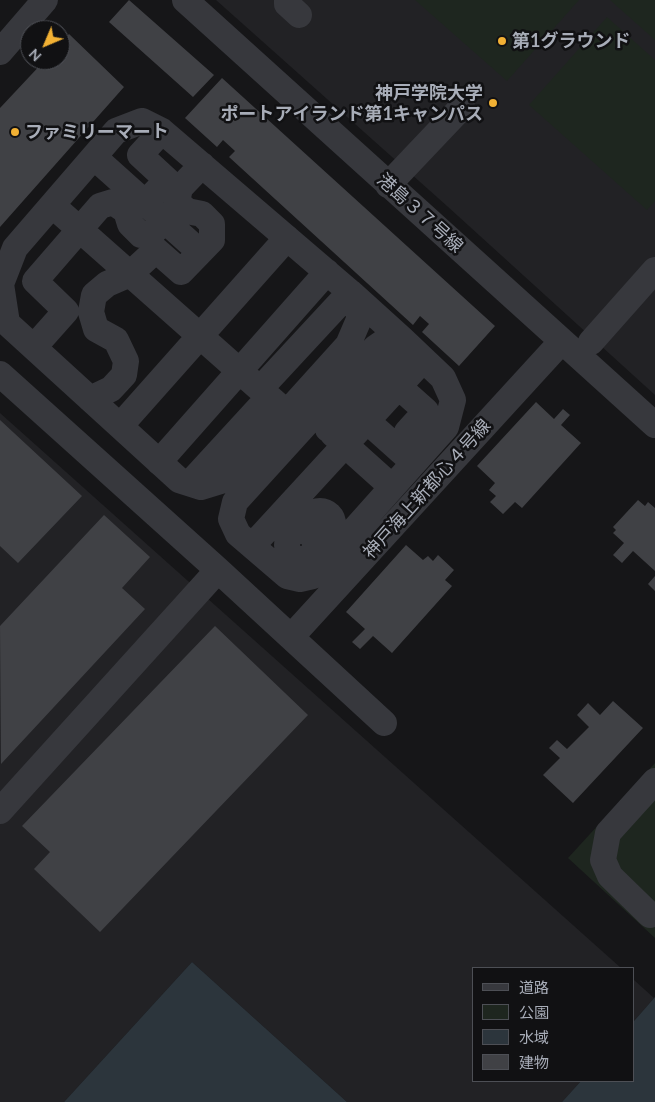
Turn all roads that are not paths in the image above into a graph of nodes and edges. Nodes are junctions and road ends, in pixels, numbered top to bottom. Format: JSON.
{"nodes":[{"id":1,"x":45,"y":0,"type":"edge"},
{"id":2,"x":185,"y":0,"type":"edge"},
{"id":3,"x":0,"y":52,"type":"edge"},
{"id":4,"x":462,"y":106,"type":"dead end"},
{"id":5,"x":162,"y":131,"type":"junction"},
{"id":6,"x":94,"y":157,"type":"junction"},
{"id":7,"x":202,"y":165,"type":"junction"},
{"id":8,"x":388,"y":185,"type":"junction"},
{"id":9,"x":145,"y":203,"type":"junction"},
{"id":10,"x":52,"y":205,"type":"junction"},
{"id":11,"x":165,"y":222,"type":"junction"},
{"id":12,"x":79,"y":229,"type":"junction"},
{"id":13,"x":287,"y":238,"type":"junction"},
{"id":14,"x":200,"y":252,"type":"junction"},
{"id":15,"x":6,"y":257,"type":"edge"},
{"id":16,"x":655,"y":270,"type":"edge"},
{"id":17,"x":327,"y":272,"type":"junction"},
{"id":18,"x":130,"y":274,"type":"junction"},
{"id":19,"x":350,"y":292,"type":"junction"},
{"id":20,"x":4,"y":320,"type":"edge"},
{"id":21,"x":200,"y":336,"type":"junction"},
{"id":22,"x":562,"y":341,"type":"junction"},
{"id":23,"x":591,"y":342,"type":"dead end"},
{"id":24,"x":34,"y":347,"type":"junction"},
{"id":25,"x":411,"y":348,"type":"junction"},
{"id":26,"x":239,"y":371,"type":"junction"},
{"id":27,"x":0,"y":374,"type":"edge"},
{"id":28,"x":398,"y":387,"type":"junction"},
{"id":29,"x":90,"y":399,"type":"junction"},
{"id":30,"x":272,"y":400,"type":"junction"},
{"id":31,"x":367,"y":421,"type":"junction"},
{"id":32,"x":120,"y":426,"type":"junction"},
{"id":33,"x":655,"y":426,"type":"edge"},
{"id":34,"x":329,"y":430,"type":"junction"},
{"id":35,"x":420,"y":456,"type":"junction"},
{"id":36,"x":159,"y":462,"type":"junction"},
{"id":37,"x":392,"y":487,"type":"junction"},
{"id":38,"x":311,"y":534,"type":"dead end"},
{"id":39,"x":252,"y":546,"type":"junction"},
{"id":40,"x":287,"y":564,"type":"junction"},
{"id":41,"x":218,"y":570,"type":"junction"},
{"id":42,"x":292,"y":636,"type":"junction"},
{"id":43,"x":384,"y":723,"type":"dead end"},
{"id":44,"x":655,"y":781,"type":"edge"},
{"id":45,"x":0,"y":811,"type":"edge"},
{"id":46,"x":650,"y":915,"type":"dead end"}],
"edges":[{"from":1,"to":3,"type":"street"},
{"from":2,"to":8,"type":"street","name":"港島３７号線"},
{"from":4,"to":8,"type":"street"},
{"from":5,"to":6,"type":"street"},
{"from":5,"to":7,"type":"street"},
{"from":5,"to":9,"type":"street"},
{"from":6,"to":9,"type":"street"},
{"from":6,"to":10,"type":"street"},
{"from":7,"to":13,"type":"street"},
{"from":7,"to":14,"type":"street"},
{"from":8,"to":22,"type":"street","name":"港島３７号線"},
{"from":9,"to":11,"type":"street"},
{"from":10,"to":12,"type":"street"},
{"from":10,"to":15,"type":"street"},
{"from":11,"to":12,"type":"street"},
{"from":11,"to":14,"type":"street"},
{"from":12,"to":18,"type":"street"},
{"from":12,"to":24,"type":"street"},
{"from":13,"to":17,"type":"street"},
{"from":13,"to":21,"type":"street"},
{"from":14,"to":18,"type":"street"},
{"from":15,"to":20,"type":"street"},
{"from":16,"to":23,"type":"street"},
{"from":17,"to":19,"type":"street"},
{"from":17,"to":26,"type":"street"},
{"from":18,"to":21,"type":"street"},
{"from":18,"to":29,"type":"street"},
{"from":19,"to":25,"type":"street"},
{"from":19,"to":30,"type":"street"},
{"from":19,"to":30,"type":"street"},
{"from":20,"to":24,"type":"street"},
{"from":21,"to":26,"type":"street"},
{"from":21,"to":32,"type":"street"},
{"from":22,"to":33,"type":"street","name":"港島３７号線"},
{"from":22,"to":42,"type":"street","name":"神戸海上新都心４号線"},
{"from":24,"to":29,"type":"street"},
{"from":25,"to":28,"type":"street"},
{"from":25,"to":34,"type":"street"},
{"from":25,"to":35,"type":"street"},
{"from":26,"to":30,"type":"street"},
{"from":26,"to":36,"type":"street"},
{"from":27,"to":41,"type":"street"},
{"from":28,"to":31,"type":"street"},
{"from":28,"to":35,"type":"street"},
{"from":29,"to":32,"type":"street"},
{"from":30,"to":36,"type":"street"},
{"from":31,"to":34,"type":"street"},
{"from":31,"to":35,"type":"street"},
{"from":32,"to":36,"type":"street"},
{"from":34,"to":37,"type":"street"},
{"from":34,"to":39,"type":"street"},
{"from":34,"to":39,"type":"street"},
{"from":35,"to":37,"type":"street"},
{"from":37,"to":40,"type":"street"},
{"from":38,"to":40,"type":"street"},
{"from":39,"to":40,"type":"street"},
{"from":41,"to":42,"type":"street"},
{"from":41,"to":45,"type":"street"},
{"from":42,"to":43,"type":"street"},
{"from":44,"to":46,"type":"street"}]}
